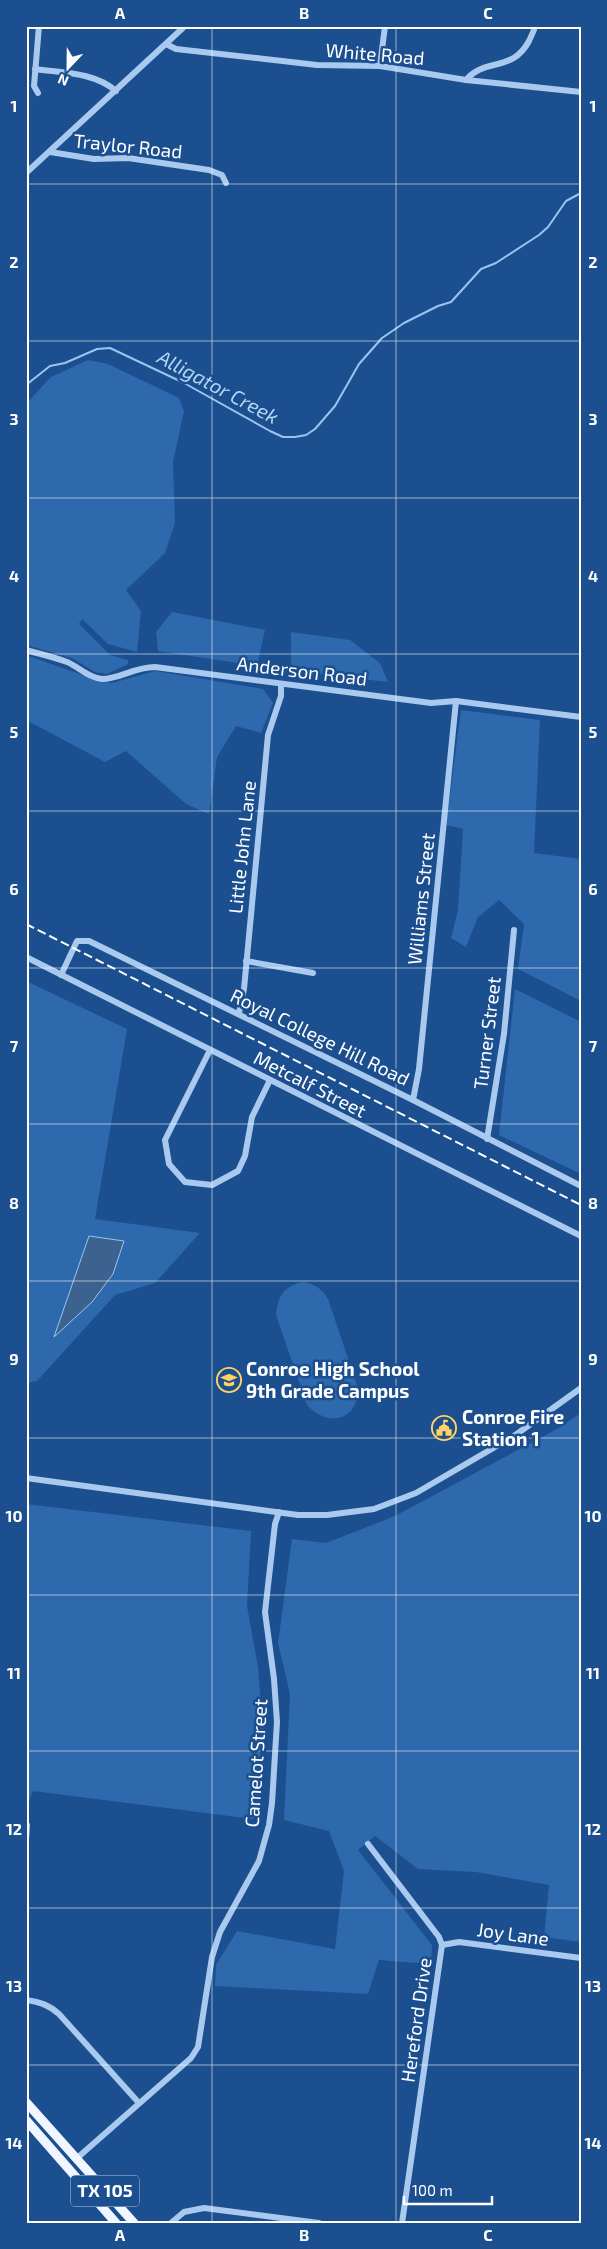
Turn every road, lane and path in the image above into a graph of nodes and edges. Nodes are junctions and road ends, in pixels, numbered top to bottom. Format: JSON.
{"nodes":[{"id":1,"x":39,"y":26,"type":"edge"},
{"id":2,"x":185,"y":26,"type":"edge"},
{"id":3,"x":385,"y":26,"type":"edge"},
{"id":4,"x":535,"y":26,"type":"edge"},
{"id":5,"x":168,"y":45,"type":"junction"},
{"id":6,"x":380,"y":66,"type":"junction"},
{"id":7,"x":35,"y":70,"type":"junction"},
{"id":8,"x":466,"y":80,"type":"junction"},
{"id":9,"x":116,"y":91,"type":"junction"},
{"id":10,"x":581,"y":92,"type":"edge"},
{"id":11,"x":38,"y":93,"type":"dead end"},
{"id":12,"x":50,"y":152,"type":"junction"},
{"id":13,"x":26,"y":173,"type":"edge"},
{"id":14,"x":226,"y":183,"type":"dead end"},
{"id":15,"x":26,"y":650,"type":"edge"},
{"id":16,"x":281,"y":685,"type":"junction"},
{"id":17,"x":456,"y":701,"type":"junction"},
{"id":18,"x":581,"y":717,"type":"edge"},
{"id":19,"x":514,"y":930,"type":"dead end"},
{"id":20,"x":26,"y":957,"type":"edge"},
{"id":21,"x":246,"y":961,"type":"junction"},
{"id":22,"x":313,"y":973,"type":"dead end"},
{"id":23,"x":61,"y":975,"type":"junction"},
{"id":24,"x":239,"y":1013,"type":"junction"},
{"id":25,"x":210,"y":1050,"type":"junction"},
{"id":26,"x":270,"y":1080,"type":"junction"},
{"id":27,"x":413,"y":1100,"type":"junction"},
{"id":28,"x":487,"y":1139,"type":"junction"},
{"id":29,"x":581,"y":1186,"type":"edge"},
{"id":30,"x":581,"y":1236,"type":"edge"},
{"id":31,"x":581,"y":1388,"type":"edge"},
{"id":32,"x":26,"y":1478,"type":"edge"},
{"id":33,"x":278,"y":1512,"type":"junction"},
{"id":34,"x":27,"y":1825,"type":"edge"},
{"id":35,"x":26,"y":1839,"type":"edge"},
{"id":36,"x":368,"y":1844,"type":"dead end"},
{"id":37,"x":442,"y":1945,"type":"junction"},
{"id":38,"x":581,"y":1958,"type":"edge"},
{"id":39,"x":26,"y":2000,"type":"edge"},
{"id":40,"x":26,"y":2102,"type":"edge"},
{"id":41,"x":139,"y":2103,"type":"junction"},
{"id":42,"x":29,"y":2123,"type":"edge"},
{"id":43,"x":76,"y":2159,"type":"junction"},
{"id":44,"x":116,"y":2223,"type":"edge"},
{"id":45,"x":134,"y":2223,"type":"edge"},
{"id":46,"x":171,"y":2223,"type":"edge"},
{"id":47,"x":319,"y":2223,"type":"edge"},
{"id":48,"x":402,"y":2223,"type":"edge"}],
"edges":[{"from":1,"to":7,"type":"street"},
{"from":2,"to":5,"type":"street"},
{"from":3,"to":6,"type":"street"},
{"from":4,"to":8,"type":"street"},
{"from":5,"to":6,"type":"street","name":"White Road"},
{"from":5,"to":9,"type":"street"},
{"from":6,"to":8,"type":"street","name":"White Road"},
{"from":7,"to":9,"type":"street"},
{"from":7,"to":11,"type":"street"},
{"from":8,"to":10,"type":"street","name":"White Road"},
{"from":9,"to":12,"type":"street"},
{"from":12,"to":13,"type":"street"},
{"from":12,"to":14,"type":"street","name":"Traylor Road"},
{"from":15,"to":16,"type":"street","name":"Anderson Road"},
{"from":16,"to":17,"type":"street","name":"Anderson Road"},
{"from":16,"to":21,"type":"street","name":"Little John Lane"},
{"from":17,"to":18,"type":"street","name":"Anderson Road"},
{"from":17,"to":27,"type":"street","name":"Williams Street"},
{"from":19,"to":28,"type":"street","name":"Turner Street"},
{"from":20,"to":23,"type":"street","name":"Metcalf Street"},
{"from":21,"to":22,"type":"street"},
{"from":21,"to":24,"type":"street","name":"Little John Lane"},
{"from":23,"to":24,"type":"street","name":"Royal College Hill Road"},
{"from":23,"to":25,"type":"street","name":"Metcalf Street"},
{"from":24,"to":27,"type":"street","name":"Royal College Hill Road"},
{"from":25,"to":26,"type":"street","name":"Metcalf Street"},
{"from":25,"to":26,"type":"street"},
{"from":26,"to":30,"type":"street","name":"Metcalf Street"},
{"from":27,"to":28,"type":"street","name":"Royal College Hill Road"},
{"from":28,"to":29,"type":"street","name":"Royal College Hill Road"},
{"from":31,"to":33,"type":"street"},
{"from":32,"to":33,"type":"street"},
{"from":33,"to":41,"type":"street","name":"Camelot Street"},
{"from":34,"to":35,"type":"street"},
{"from":36,"to":37,"type":"street","name":"Hereford Drive"},
{"from":37,"to":38,"type":"street","name":"Joy Lane"},
{"from":37,"to":48,"type":"street","name":"Hereford Drive"},
{"from":39,"to":41,"type":"street"},
{"from":40,"to":43,"type":"main road","number":"TX 105"},
{"from":41,"to":43,"type":"street","name":"Camelot Street"},
{"from":42,"to":43,"type":"main road"},
{"from":42,"to":44,"type":"main road","number":"TX 105"},
{"from":43,"to":45,"type":"main road","number":"TX 105"},
{"from":46,"to":47,"type":"street"}]}
